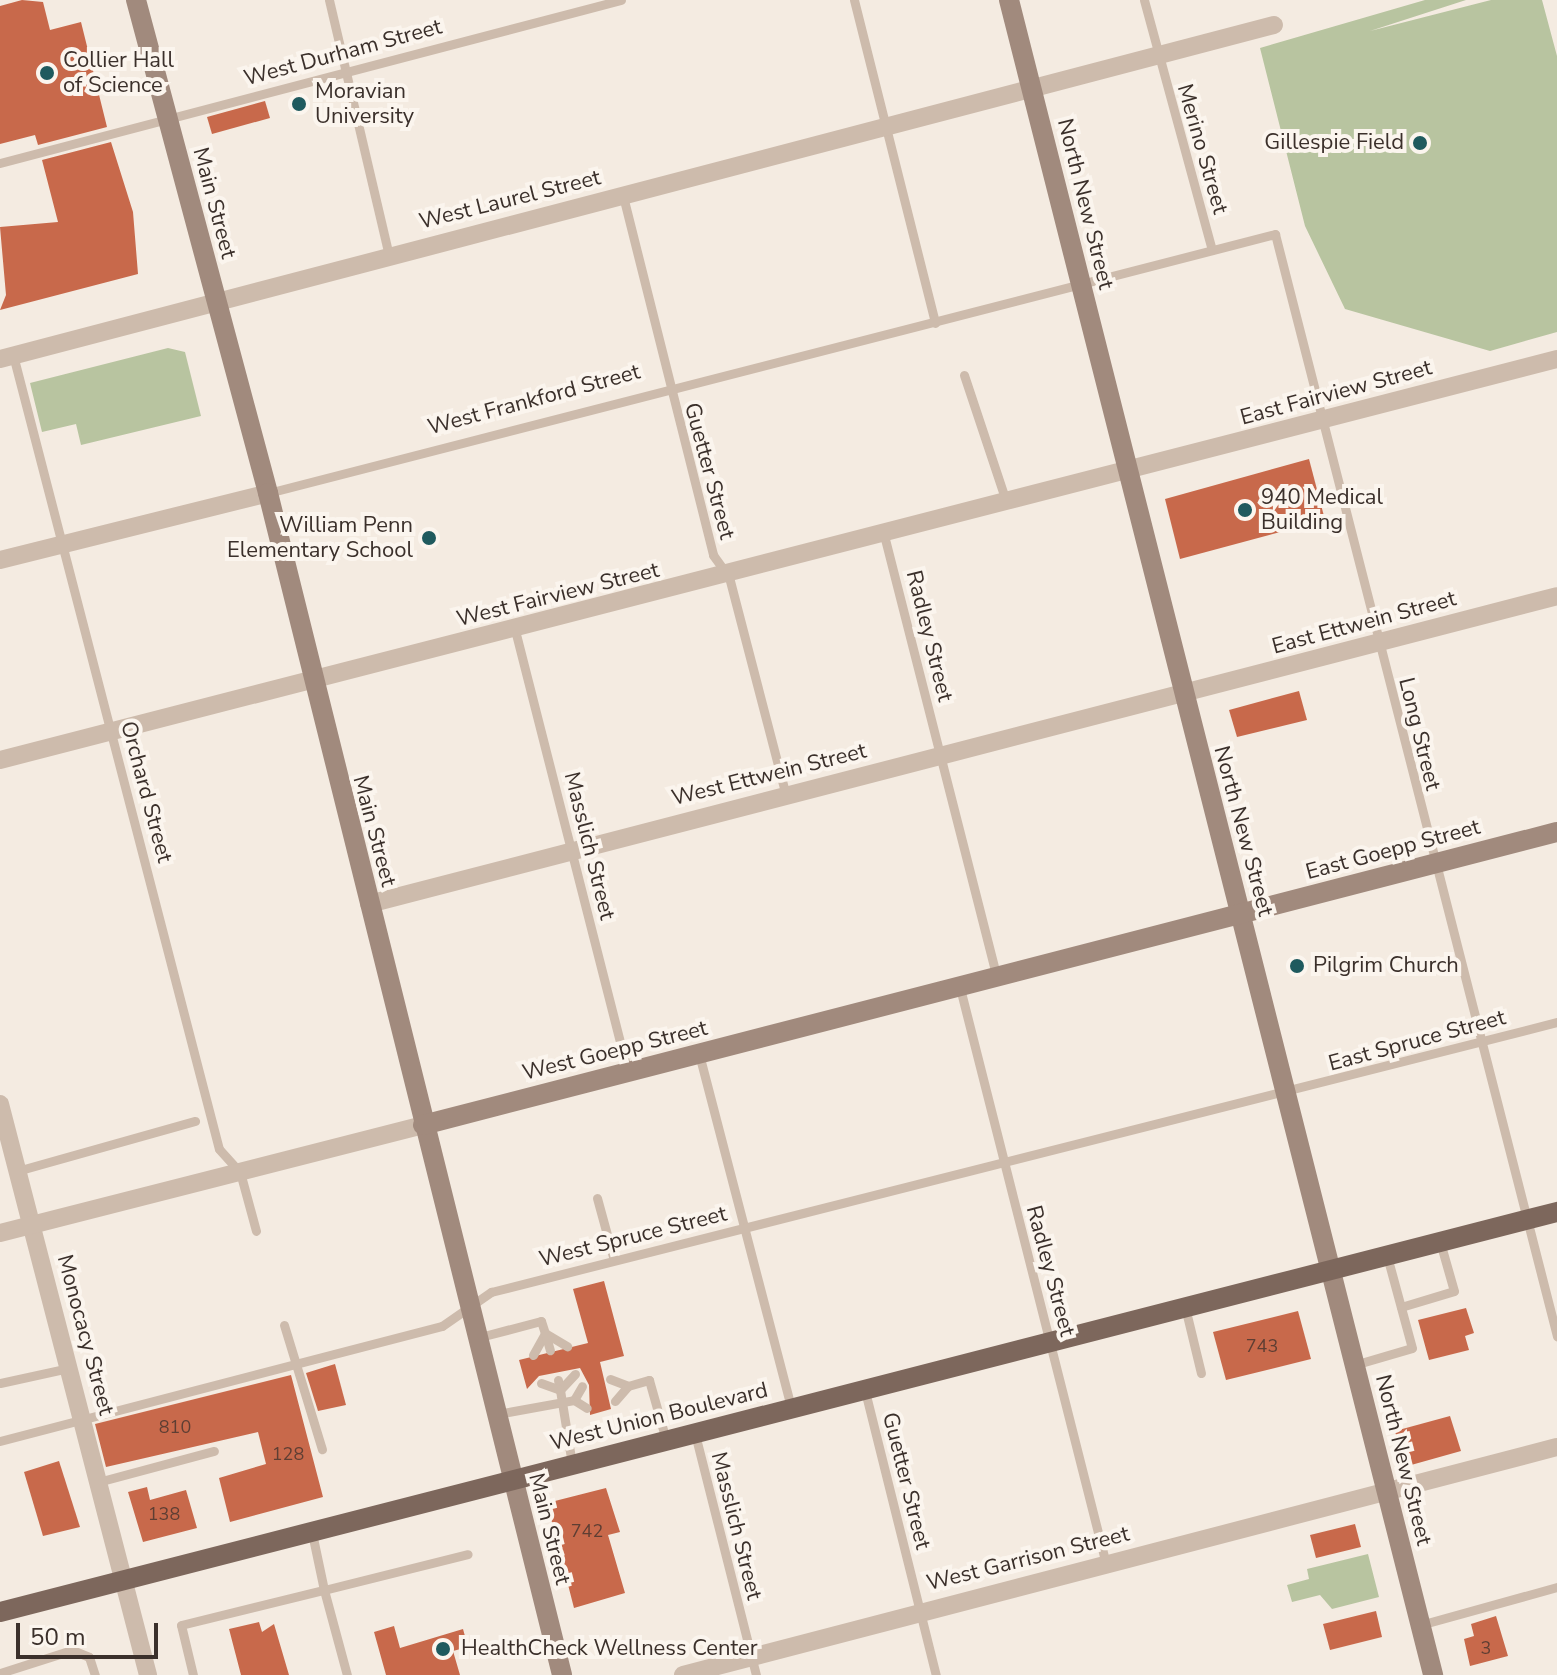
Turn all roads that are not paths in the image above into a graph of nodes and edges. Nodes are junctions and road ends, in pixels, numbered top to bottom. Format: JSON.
{"nodes":[{"id":1,"x":136,"y":0,"type":"edge"},
{"id":2,"x":329,"y":0,"type":"edge"},
{"id":3,"x":621,"y":0,"type":"edge"},
{"id":4,"x":854,"y":0,"type":"edge"},
{"id":5,"x":1009,"y":0,"type":"edge"},
{"id":6,"x":1144,"y":0,"type":"edge"},
{"id":7,"x":1274,"y":25,"type":"dead end"},
{"id":8,"x":1158,"y":57,"type":"junction"},
{"id":9,"x":346,"y":71,"type":"junction"},
{"id":10,"x":1033,"y":92,"type":"junction"},
{"id":11,"x":166,"y":117,"type":"junction"},
{"id":12,"x":887,"y":128,"type":"junction"},
{"id":13,"x":0,"y":163,"type":"edge"},
{"id":14,"x":623,"y":196,"type":"junction"},
{"id":15,"x":1275,"y":234,"type":"joint"},
{"id":16,"x":1212,"y":250,"type":"junction"},
{"id":17,"x":389,"y":256,"type":"junction"},
{"id":18,"x":1081,"y":286,"type":"junction"},
{"id":19,"x":216,"y":302,"type":"junction"},
{"id":20,"x":935,"y":323,"type":"junction"},
{"id":21,"x":7,"y":357,"type":"edge"},
{"id":22,"x":1557,"y":359,"type":"edge"},
{"id":23,"x":964,"y":375,"type":"dead end"},
{"id":24,"x":670,"y":389,"type":"junction"},
{"id":25,"x":1323,"y":422,"type":"junction"},
{"id":26,"x":1128,"y":473,"type":"junction"},
{"id":27,"x":268,"y":493,"type":"junction"},
{"id":28,"x":1006,"y":503,"type":"junction"},
{"id":29,"x":884,"y":535,"type":"junction"},
{"id":30,"x":62,"y":544,"type":"junction"},
{"id":31,"x":0,"y":560,"type":"edge"},
{"id":32,"x":729,"y":577,"type":"junction"},
{"id":33,"x":1557,"y":596,"type":"edge"},
{"id":34,"x":515,"y":630,"type":"junction"},
{"id":35,"x":1377,"y":644,"type":"junction"},
{"id":36,"x":310,"y":682,"type":"junction"},
{"id":37,"x":1182,"y":694,"type":"junction"},
{"id":38,"x":112,"y":732,"type":"junction"},
{"id":39,"x":940,"y":756,"type":"junction"},
{"id":40,"x":0,"y":760,"type":"edge"},
{"id":41,"x":786,"y":796,"type":"junction"},
{"id":42,"x":1557,"y":832,"type":"edge"},
{"id":43,"x":571,"y":851,"type":"junction"},
{"id":44,"x":1434,"y":864,"type":"junction"},
{"id":45,"x":369,"y":904,"type":"junction"},
{"id":46,"x":1241,"y":915,"type":"junction"},
{"id":47,"x":996,"y":979,"type":"junction"},
{"id":48,"x":960,"y":988,"type":"junction"},
{"id":49,"x":1557,"y":1022,"type":"edge"},
{"id":50,"x":1482,"y":1043,"type":"junction"},
{"id":51,"x":699,"y":1054,"type":"junction"},
{"id":52,"x":628,"y":1072,"type":"junction"},
{"id":53,"x":1285,"y":1089,"type":"junction"},
{"id":54,"x":0,"y":1104,"type":"edge"},
{"id":55,"x":195,"y":1121,"type":"dead end"},
{"id":56,"x":423,"y":1125,"type":"junction"},
{"id":57,"x":1002,"y":1159,"type":"junction"},
{"id":58,"x":17,"y":1171,"type":"junction"},
{"id":59,"x":240,"y":1172,"type":"junction"},
{"id":60,"x":597,"y":1198,"type":"dead end"},
{"id":61,"x":1557,"y":1212,"type":"edge"},
{"id":62,"x":1526,"y":1220,"type":"junction"},
{"id":63,"x":31,"y":1225,"type":"junction"},
{"id":64,"x":744,"y":1227,"type":"junction"},
{"id":65,"x":256,"y":1231,"type":"dead end"},
{"id":66,"x":0,"y":1233,"type":"edge"},
{"id":67,"x":1440,"y":1242,"type":"junction"},
{"id":68,"x":1387,"y":1256,"type":"junction"},
{"id":69,"x":614,"y":1260,"type":"junction"},
{"id":70,"x":1330,"y":1271,"type":"junction"},
{"id":71,"x":474,"y":1306,"type":"junction"},
{"id":72,"x":1185,"y":1307,"type":"junction"},
{"id":73,"x":1401,"y":1307,"type":"junction"},
{"id":74,"x":284,"y":1325,"type":"dead end"},
{"id":75,"x":545,"y":1333,"type":"junction"},
{"id":76,"x":1557,"y":1336,"type":"edge"},
{"id":77,"x":480,"y":1337,"type":"junction"},
{"id":78,"x":1049,"y":1341,"type":"junction"},
{"id":79,"x":567,"y":1346,"type":"dead end"},
{"id":80,"x":550,"y":1350,"type":"dead end"},
{"id":81,"x":533,"y":1355,"type":"dead end"},
{"id":82,"x":295,"y":1365,"type":"junction"},
{"id":83,"x":1354,"y":1365,"type":"junction"},
{"id":84,"x":69,"y":1368,"type":"junction"},
{"id":85,"x":1201,"y":1373,"type":"dead end"},
{"id":86,"x":575,"y":1374,"type":"dead end"},
{"id":87,"x":610,"y":1379,"type":"dead end"},
{"id":88,"x":0,"y":1383,"type":"edge"},
{"id":89,"x":541,"y":1383,"type":"dead end"},
{"id":90,"x":559,"y":1385,"type":"junction"},
{"id":91,"x":582,"y":1386,"type":"dead end"},
{"id":92,"x":628,"y":1386,"type":"junction"},
{"id":93,"x":864,"y":1389,"type":"junction"},
{"id":94,"x":569,"y":1401,"type":"junction"},
{"id":95,"x":615,"y":1401,"type":"dead end"},
{"id":96,"x":587,"y":1408,"type":"dead end"},
{"id":97,"x":791,"y":1408,"type":"junction"},
{"id":98,"x":497,"y":1414,"type":"junction"},
{"id":99,"x":83,"y":1420,"type":"junction"},
{"id":100,"x":694,"y":1433,"type":"junction"},
{"id":101,"x":666,"y":1440,"type":"junction"},
{"id":102,"x":0,"y":1441,"type":"edge"},
{"id":103,"x":1557,"y":1447,"type":"edge"},
{"id":104,"x":322,"y":1449,"type":"dead end"},
{"id":105,"x":214,"y":1451,"type":"dead end"},
{"id":106,"x":572,"y":1464,"type":"junction"},
{"id":107,"x":511,"y":1479,"type":"junction"},
{"id":108,"x":98,"y":1482,"type":"junction"},
{"id":109,"x":1386,"y":1492,"type":"junction"},
{"id":110,"x":311,"y":1530,"type":"junction"},
{"id":111,"x":468,"y":1554,"type":"dead end"},
{"id":112,"x":1106,"y":1564,"type":"junction"},
{"id":113,"x":122,"y":1578,"type":"junction"},
{"id":114,"x":1557,"y":1587,"type":"edge"},
{"id":115,"x":324,"y":1590,"type":"junction"},
{"id":116,"x":0,"y":1612,"type":"edge"},
{"id":117,"x":920,"y":1612,"type":"junction"},
{"id":118,"x":1420,"y":1625,"type":"junction"},
{"id":119,"x":753,"y":1666,"type":"edge"},
{"id":120,"x":0,"y":1673,"type":"edge"},
{"id":121,"x":95,"y":1675,"type":"edge"},
{"id":122,"x":148,"y":1675,"type":"edge"},
{"id":123,"x":193,"y":1675,"type":"edge"},
{"id":124,"x":347,"y":1675,"type":"edge"},
{"id":125,"x":562,"y":1675,"type":"edge"},
{"id":126,"x":683,"y":1675,"type":"edge"},
{"id":127,"x":936,"y":1675,"type":"edge"},
{"id":128,"x":1433,"y":1675,"type":"edge"}],
"edges":[{"from":1,"to":11,"type":"street","name":"Main Street"},
{"from":2,"to":9,"type":"lane"},
{"from":3,"to":9,"type":"lane","name":"West Durham Street"},
{"from":4,"to":12,"type":"lane"},
{"from":5,"to":10,"type":"street","name":"North New Street"},
{"from":6,"to":8,"type":"lane"},
{"from":7,"to":8,"type":"street","name":"West Laurel Street"},
{"from":8,"to":10,"type":"street","name":"West Laurel Street"},
{"from":8,"to":16,"type":"lane","name":"Merino Street"},
{"from":9,"to":11,"type":"lane","name":"West Durham Street"},
{"from":9,"to":17,"type":"lane"},
{"from":10,"to":12,"type":"street","name":"West Laurel Street"},
{"from":10,"to":18,"type":"street","name":"North New Street"},
{"from":11,"to":13,"type":"lane","name":"West Durham Street"},
{"from":11,"to":19,"type":"street","name":"Main Street"},
{"from":12,"to":14,"type":"street","name":"West Laurel Street"},
{"from":12,"to":20,"type":"lane"},
{"from":14,"to":17,"type":"street","name":"West Laurel Street"},
{"from":14,"to":24,"type":"lane","name":"Guetter Street"},
{"from":15,"to":16,"type":"lane","name":"West Frankford Street"},
{"from":15,"to":25,"type":"lane","name":"Long Street"},
{"from":16,"to":18,"type":"lane","name":"West Frankford Street"},
{"from":17,"to":19,"type":"street","name":"West Laurel Street"},
{"from":18,"to":20,"type":"lane","name":"West Frankford Street"},
{"from":18,"to":26,"type":"street","name":"North New Street"},
{"from":19,"to":21,"type":"street","name":"West Laurel Street"},
{"from":19,"to":27,"type":"street","name":"Main Street"},
{"from":20,"to":24,"type":"lane","name":"West Frankford Street"},
{"from":21,"to":30,"type":"lane","name":"Orchard Street"},
{"from":22,"to":25,"type":"street","name":"East Fairview Street"},
{"from":23,"to":28,"type":"lane"},
{"from":24,"to":27,"type":"lane","name":"West Frankford Street"},
{"from":24,"to":32,"type":"lane","name":"Guetter Street"},
{"from":25,"to":26,"type":"street","name":"East Fairview Street"},
{"from":25,"to":35,"type":"lane","name":"Long Street"},
{"from":26,"to":28,"type":"street","name":"West Fairview Street"},
{"from":26,"to":37,"type":"street","name":"North New Street"},
{"from":27,"to":30,"type":"street","name":"West Frankford Street"},
{"from":27,"to":36,"type":"street","name":"Main Street"},
{"from":28,"to":29,"type":"street","name":"West Fairview Street"},
{"from":29,"to":32,"type":"street","name":"West Fairview Street"},
{"from":29,"to":39,"type":"lane","name":"Radley Street"},
{"from":30,"to":31,"type":"street","name":"West Frankford Street"},
{"from":30,"to":38,"type":"lane","name":"Orchard Street"},
{"from":32,"to":34,"type":"street","name":"West Fairview Street"},
{"from":32,"to":41,"type":"lane","name":"Guetter Street"},
{"from":33,"to":35,"type":"street","name":"East Ettwein Street"},
{"from":34,"to":36,"type":"street","name":"West Fairview Street"},
{"from":34,"to":43,"type":"lane","name":"Masslich Street"},
{"from":35,"to":37,"type":"street","name":"East Ettwein Street"},
{"from":35,"to":44,"type":"lane","name":"Long Street"},
{"from":36,"to":38,"type":"street","name":"West Fairview Street"},
{"from":36,"to":45,"type":"street","name":"Main Street"},
{"from":37,"to":39,"type":"street","name":"West Ettwein Street"},
{"from":37,"to":46,"type":"street","name":"North New Street"},
{"from":38,"to":40,"type":"street","name":"West Fairview Street"},
{"from":38,"to":59,"type":"lane","name":"Orchard Street"},
{"from":39,"to":41,"type":"street","name":"West Ettwein Street"},
{"from":39,"to":47,"type":"lane","name":"Radley Street"},
{"from":41,"to":43,"type":"street","name":"West Ettwein Street"},
{"from":42,"to":44,"type":"street","name":"East Goepp Street"},
{"from":43,"to":45,"type":"street","name":"West Ettwein Street"},
{"from":43,"to":52,"type":"lane","name":"Masslich Street"},
{"from":44,"to":46,"type":"street","name":"East Goepp Street"},
{"from":44,"to":50,"type":"lane","name":"Long Street"},
{"from":45,"to":56,"type":"street","name":"Main Street"},
{"from":46,"to":47,"type":"street","name":"West Goepp Street"},
{"from":46,"to":53,"type":"street","name":"North New Street"},
{"from":47,"to":48,"type":"street","name":"West Goepp Street"},
{"from":48,"to":51,"type":"street","name":"West Goepp Street"},
{"from":48,"to":57,"type":"lane","name":"Radley Street"},
{"from":49,"to":50,"type":"lane","name":"East Spruce Street"},
{"from":50,"to":53,"type":"lane","name":"East Spruce Street"},
{"from":50,"to":62,"type":"lane","name":"Long Street"},
{"from":51,"to":52,"type":"street","name":"West Goepp Street"},
{"from":51,"to":64,"type":"lane"},
{"from":52,"to":56,"type":"street","name":"West Goepp Street"},
{"from":53,"to":57,"type":"lane","name":"West Spruce Street"},
{"from":53,"to":70,"type":"street","name":"North New Street"},
{"from":54,"to":58,"type":"street","name":"Monocacy Street"},
{"from":55,"to":58,"type":"lane"},
{"from":56,"to":59,"type":"street","name":"West Goepp Street"},
{"from":56,"to":71,"type":"street","name":"Main Street"},
{"from":57,"to":64,"type":"lane","name":"West Spruce Street"},
{"from":57,"to":78,"type":"lane","name":"Radley Street"},
{"from":58,"to":63,"type":"street","name":"Monocacy Street"},
{"from":59,"to":63,"type":"street","name":"West Goepp Street"},
{"from":59,"to":65,"type":"lane","name":"Orchard Street"},
{"from":60,"to":69,"type":"lane"},
{"from":61,"to":62,"type":"main road","name":"West Union Boulevard"},
{"from":62,"to":67,"type":"main road","name":"West Union Boulevard"},
{"from":62,"to":76,"type":"lane","name":"Long Street"},
{"from":63,"to":66,"type":"street","name":"West Goepp Street"},
{"from":63,"to":84,"type":"street","name":"Monocacy Street"},
{"from":64,"to":69,"type":"lane","name":"West Spruce Street"},
{"from":64,"to":97,"type":"lane"},
{"from":67,"to":68,"type":"main road","name":"West Union Boulevard"},
{"from":67,"to":73,"type":"lane"},
{"from":68,"to":70,"type":"main road","name":"West Union Boulevard"},
{"from":68,"to":73,"type":"lane"},
{"from":69,"to":71,"type":"lane","name":"West Spruce Street"},
{"from":70,"to":72,"type":"main road","name":"West Union Boulevard"},
{"from":70,"to":83,"type":"street","name":"North New Street"},
{"from":71,"to":77,"type":"street","name":"Main Street"},
{"from":71,"to":82,"type":"lane","name":"West Spruce Street"},
{"from":72,"to":78,"type":"main road","name":"West Union Boulevard"},
{"from":72,"to":85,"type":"lane"},
{"from":73,"to":83,"type":"lane"},
{"from":74,"to":82,"type":"lane"},
{"from":75,"to":77,"type":"lane"},
{"from":75,"to":79,"type":"lane"},
{"from":75,"to":80,"type":"lane"},
{"from":75,"to":81,"type":"lane"},
{"from":77,"to":98,"type":"street","name":"Main Street"},
{"from":78,"to":93,"type":"main road","name":"West Union Boulevard"},
{"from":78,"to":112,"type":"lane","name":"Radley Street"},
{"from":82,"to":99,"type":"lane","name":"West Spruce Street"},
{"from":82,"to":104,"type":"lane"},
{"from":83,"to":109,"type":"street","name":"North New Street"},
{"from":84,"to":88,"type":"lane"},
{"from":84,"to":99,"type":"street","name":"Monocacy Street"},
{"from":86,"to":90,"type":"lane"},
{"from":87,"to":92,"type":"lane"},
{"from":89,"to":90,"type":"lane"},
{"from":90,"to":94,"type":"lane"},
{"from":91,"to":94,"type":"lane"},
{"from":92,"to":95,"type":"lane"},
{"from":92,"to":101,"type":"lane"},
{"from":93,"to":97,"type":"main road","name":"West Union Boulevard"},
{"from":93,"to":117,"type":"lane","name":"Guetter Street"},
{"from":94,"to":96,"type":"lane"},
{"from":94,"to":98,"type":"lane"},
{"from":94,"to":106,"type":"lane"},
{"from":97,"to":100,"type":"main road","name":"West Union Boulevard"},
{"from":98,"to":107,"type":"street","name":"Main Street"},
{"from":99,"to":102,"type":"lane","name":"West Spruce Street"},
{"from":99,"to":108,"type":"street","name":"Monocacy Street"},
{"from":100,"to":101,"type":"main road","name":"West Union Boulevard"},
{"from":100,"to":119,"type":"lane","name":"Masslich Street"},
{"from":101,"to":106,"type":"main road","name":"West Union Boulevard"},
{"from":103,"to":109,"type":"street","name":"West Garrison Street"},
{"from":105,"to":108,"type":"lane"},
{"from":106,"to":107,"type":"main road","name":"West Union Boulevard"},
{"from":107,"to":110,"type":"main road","name":"West Union Boulevard"},
{"from":107,"to":125,"type":"street","name":"Main Street"},
{"from":108,"to":113,"type":"street","name":"Monocacy Street"},
{"from":109,"to":112,"type":"street","name":"West Garrison Street"},
{"from":109,"to":118,"type":"street","name":"North New Street"},
{"from":110,"to":113,"type":"main road","name":"West Union Boulevard"},
{"from":110,"to":115,"type":"lane"},
{"from":111,"to":115,"type":"lane"},
{"from":112,"to":117,"type":"street","name":"West Garrison Street"},
{"from":113,"to":116,"type":"main road","name":"West Union Boulevard"},
{"from":113,"to":122,"type":"street","name":"Monocacy Street"},
{"from":114,"to":118,"type":"lane"},
{"from":115,"to":123,"type":"lane"},
{"from":115,"to":124,"type":"lane"},
{"from":117,"to":119,"type":"street","name":"West Garrison Street"},
{"from":117,"to":127,"type":"lane","name":"Guetter Street"},
{"from":118,"to":128,"type":"street","name":"North New Street"},
{"from":119,"to":126,"type":"street","name":"West Garrison Street"},
{"from":120,"to":121,"type":"lane"}]}
